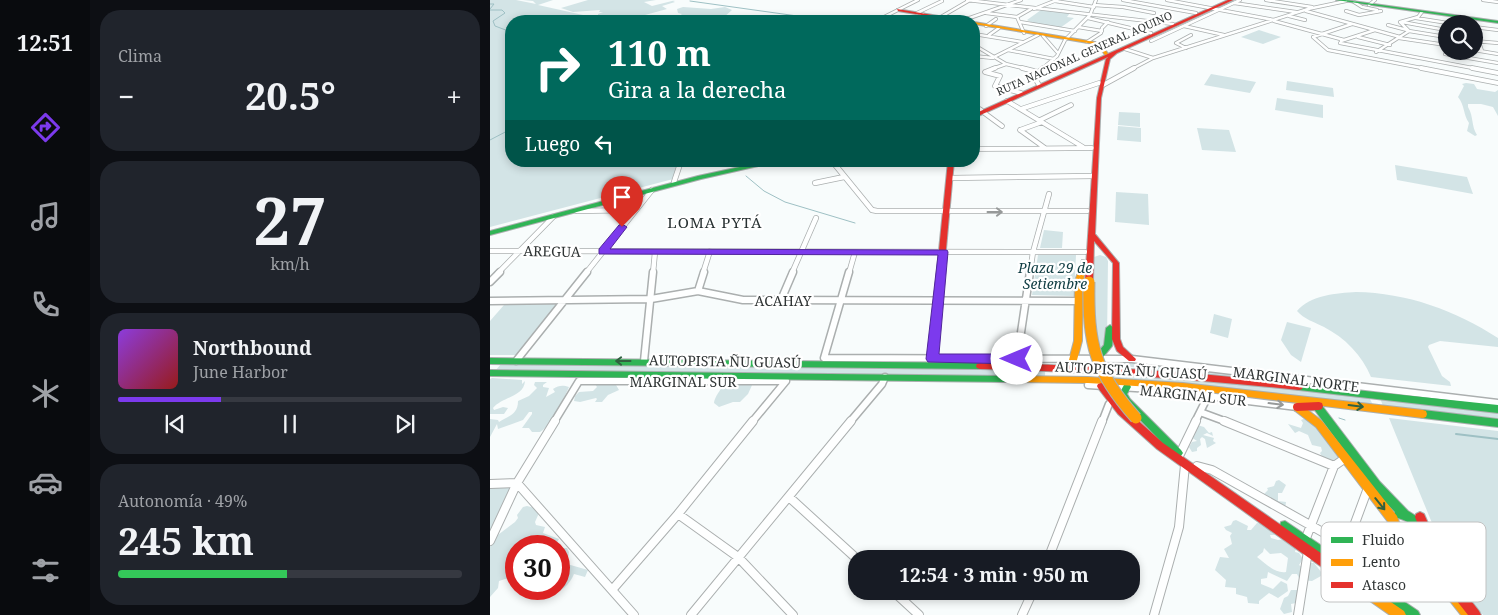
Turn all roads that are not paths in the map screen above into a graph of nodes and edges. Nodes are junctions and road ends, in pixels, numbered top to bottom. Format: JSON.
{"nodes":[{"id":1,"x":918,"y":0,"type":"edge"},
{"id":2,"x":968,"y":0,"type":"edge"},
{"id":3,"x":992,"y":0,"type":"edge"},
{"id":4,"x":1021,"y":0,"type":"edge"},
{"id":5,"x":1057,"y":0,"type":"edge"},
{"id":6,"x":1096,"y":0,"type":"edge"},
{"id":7,"x":1123,"y":0,"type":"edge"},
{"id":8,"x":1130,"y":0,"type":"edge"},
{"id":9,"x":1167,"y":0,"type":"edge"},
{"id":10,"x":1179,"y":0,"type":"edge"},
{"id":11,"x":1240,"y":0,"type":"edge"},
{"id":12,"x":1266,"y":0,"type":"edge"},
{"id":13,"x":1284,"y":0,"type":"edge"},
{"id":14,"x":1483,"y":0,"type":"edge"},
{"id":15,"x":942,"y":1,"type":"edge"},
{"id":16,"x":1229,"y":1,"type":"edge"},
{"id":17,"x":1270,"y":1,"type":"edge"},
{"id":18,"x":1175,"y":2,"type":"junction"},
{"id":19,"x":1361,"y":2,"type":"edge"},
{"id":20,"x":1498,"y":2,"type":"edge"},
{"id":21,"x":986,"y":3,"type":"junction"},
{"id":22,"x":1281,"y":3,"type":"junction"},
{"id":23,"x":1071,"y":4,"type":"junction"},
{"id":24,"x":1004,"y":5,"type":"junction"},
{"id":25,"x":1094,"y":6,"type":"junction"},
{"id":26,"x":1260,"y":6,"type":"junction"},
{"id":27,"x":1167,"y":8,"type":"junction"},
{"id":28,"x":1314,"y":8,"type":"junction"},
{"id":29,"x":1032,"y":9,"type":"junction"},
{"id":30,"x":898,"y":10,"type":"junction"},
{"id":31,"x":1212,"y":10,"type":"junction"},
{"id":32,"x":1304,"y":11,"type":"junction"},
{"id":33,"x":984,"y":12,"type":"junction"},
{"id":34,"x":1067,"y":12,"type":"junction"},
{"id":35,"x":1298,"y":12,"type":"junction"},
{"id":36,"x":1154,"y":13,"type":"junction"},
{"id":37,"x":1196,"y":13,"type":"junction"},
{"id":38,"x":1092,"y":14,"type":"junction"},
{"id":39,"x":888,"y":15,"type":"edge"},
{"id":40,"x":914,"y":15,"type":"edge"},
{"id":41,"x":919,"y":15,"type":"edge"},
{"id":42,"x":944,"y":15,"type":"edge"},
{"id":43,"x":977,"y":15,"type":"edge"},
{"id":44,"x":1419,"y":15,"type":"junction"},
{"id":45,"x":1289,"y":16,"type":"junction"},
{"id":46,"x":1017,"y":17,"type":"junction"},
{"id":47,"x":1088,"y":18,"type":"junction"},
{"id":48,"x":1142,"y":19,"type":"junction"},
{"id":49,"x":1305,"y":20,"type":"dead end"},
{"id":50,"x":1438,"y":20,"type":"edge"},
{"id":51,"x":1275,"y":21,"type":"junction"},
{"id":52,"x":1020,"y":22,"type":"junction"},
{"id":53,"x":1108,"y":22,"type":"junction"},
{"id":54,"x":1400,"y":22,"type":"junction"},
{"id":55,"x":1498,"y":22,"type":"edge"},
{"id":56,"x":1352,"y":24,"type":"junction"},
{"id":57,"x":1179,"y":25,"type":"junction"},
{"id":58,"x":1388,"y":25,"type":"dead end"},
{"id":59,"x":980,"y":27,"type":"edge"},
{"id":60,"x":1078,"y":27,"type":"junction"},
{"id":61,"x":1129,"y":28,"type":"junction"},
{"id":62,"x":1483,"y":28,"type":"edge"},
{"id":63,"x":1438,"y":29,"type":"edge"},
{"id":64,"x":1375,"y":30,"type":"junction"},
{"id":65,"x":1409,"y":30,"type":"junction"},
{"id":66,"x":1498,"y":30,"type":"edge"},
{"id":67,"x":988,"y":31,"type":"junction"},
{"id":68,"x":1075,"y":31,"type":"junction"},
{"id":69,"x":1102,"y":31,"type":"junction"},
{"id":70,"x":980,"y":33,"type":"edge"},
{"id":71,"x":1319,"y":33,"type":"junction"},
{"id":72,"x":1191,"y":35,"type":"dead end"},
{"id":73,"x":1438,"y":35,"type":"edge"},
{"id":74,"x":1041,"y":36,"type":"junction"},
{"id":75,"x":1151,"y":36,"type":"junction"},
{"id":76,"x":1226,"y":36,"type":"junction"},
{"id":77,"x":1356,"y":36,"type":"junction"},
{"id":78,"x":1023,"y":37,"type":"junction"},
{"id":79,"x":1399,"y":38,"type":"junction"},
{"id":80,"x":1067,"y":39,"type":"junction"},
{"id":81,"x":1344,"y":40,"type":"junction"},
{"id":82,"x":1483,"y":42,"type":"edge"},
{"id":83,"x":1498,"y":43,"type":"edge"},
{"id":84,"x":1438,"y":44,"type":"edge"},
{"id":85,"x":1390,"y":45,"type":"junction"},
{"id":86,"x":1186,"y":48,"type":"junction"},
{"id":87,"x":980,"y":49,"type":"edge"},
{"id":88,"x":1008,"y":50,"type":"junction"},
{"id":89,"x":1377,"y":51,"type":"junction"},
{"id":90,"x":1483,"y":51,"type":"edge"},
{"id":91,"x":1057,"y":52,"type":"junction"},
{"id":92,"x":1105,"y":54,"type":"junction"},
{"id":93,"x":1498,"y":54,"type":"edge"},
{"id":94,"x":980,"y":56,"type":"edge"},
{"id":95,"x":993,"y":57,"type":"junction"},
{"id":96,"x":1153,"y":58,"type":"junction"},
{"id":97,"x":1366,"y":58,"type":"junction"},
{"id":98,"x":1054,"y":60,"type":"junction"},
{"id":99,"x":1442,"y":60,"type":"edge"},
{"id":100,"x":1482,"y":60,"type":"edge"},
{"id":101,"x":1441,"y":63,"type":"junction"},
{"id":102,"x":1498,"y":63,"type":"edge"},
{"id":103,"x":1006,"y":64,"type":"junction"},
{"id":104,"x":1475,"y":69,"type":"junction"},
{"id":105,"x":1038,"y":72,"type":"junction"},
{"id":106,"x":1439,"y":72,"type":"junction"},
{"id":107,"x":1498,"y":74,"type":"edge"},
{"id":108,"x":1473,"y":78,"type":"junction"},
{"id":109,"x":1498,"y":83,"type":"edge"},
{"id":110,"x":1101,"y":84,"type":"junction"},
{"id":111,"x":1039,"y":85,"type":"junction"},
{"id":112,"x":1022,"y":92,"type":"junction"},
{"id":113,"x":1007,"y":101,"type":"junction"},
{"id":114,"x":1070,"y":105,"type":"dead end"},
{"id":115,"x":1021,"y":109,"type":"junction"},
{"id":116,"x":980,"y":110,"type":"edge"},
{"id":117,"x":980,"y":110,"type":"edge"},
{"id":118,"x":980,"y":113,"type":"edge"},
{"id":119,"x":1041,"y":121,"type":"junction"},
{"id":120,"x":1002,"y":126,"type":"dead end"},
{"id":121,"x":1045,"y":148,"type":"junction"},
{"id":122,"x":1088,"y":148,"type":"junction"},
{"id":123,"x":980,"y":149,"type":"edge"},
{"id":124,"x":679,"y":167,"type":"edge"},
{"id":125,"x":740,"y":167,"type":"edge"},
{"id":126,"x":746,"y":167,"type":"edge"},
{"id":127,"x":836,"y":167,"type":"edge"},
{"id":128,"x":951,"y":167,"type":"edge"},
{"id":129,"x":1092,"y":176,"type":"junction"},
{"id":130,"x":844,"y":177,"type":"junction"},
{"id":131,"x":950,"y":178,"type":"junction"},
{"id":132,"x":674,"y":182,"type":"junction"},
{"id":133,"x":815,"y":183,"type":"dead end"},
{"id":134,"x":652,"y":190,"type":"junction"},
{"id":135,"x":1049,"y":194,"type":"dead end"},
{"id":136,"x":635,"y":210,"type":"junction"},
{"id":137,"x":577,"y":211,"type":"junction"},
{"id":138,"x":947,"y":212,"type":"junction"},
{"id":139,"x":1045,"y":212,"type":"junction"},
{"id":140,"x":1087,"y":212,"type":"junction"},
{"id":141,"x":552,"y":217,"type":"junction"},
{"id":142,"x":816,"y":218,"type":"dead end"},
{"id":143,"x":490,"y":232,"type":"edge"},
{"id":144,"x":1091,"y":233,"type":"junction"},
{"id":145,"x":490,"y":251,"type":"edge"},
{"id":146,"x":520,"y":251,"type":"junction"},
{"id":147,"x":710,"y":251,"type":"junction"},
{"id":148,"x":603,"y":252,"type":"junction"},
{"id":149,"x":656,"y":252,"type":"junction"},
{"id":150,"x":801,"y":252,"type":"junction"},
{"id":151,"x":855,"y":252,"type":"junction"},
{"id":152,"x":943,"y":252,"type":"junction"},
{"id":153,"x":1033,"y":252,"type":"junction"},
{"id":154,"x":1086,"y":258,"type":"junction"},
{"id":155,"x":490,"y":282,"type":"edge"},
{"id":156,"x":698,"y":291,"type":"junction"},
{"id":157,"x":651,"y":299,"type":"junction"},
{"id":158,"x":564,"y":300,"type":"junction"},
{"id":159,"x":781,"y":300,"type":"junction"},
{"id":160,"x":840,"y":300,"type":"junction"},
{"id":161,"x":939,"y":300,"type":"junction"},
{"id":162,"x":1025,"y":300,"type":"junction"},
{"id":163,"x":490,"y":301,"type":"edge"},
{"id":164,"x":1078,"y":301,"type":"junction"},
{"id":165,"x":1109,"y":335,"type":"junction"},
{"id":166,"x":824,"y":358,"type":"junction"},
{"id":167,"x":932,"y":359,"type":"junction"},
{"id":168,"x":1017,"y":359,"type":"junction"},
{"id":169,"x":1128,"y":359,"type":"junction"},
{"id":170,"x":1073,"y":360,"type":"junction"},
{"id":171,"x":1096,"y":360,"type":"junction"},
{"id":172,"x":516,"y":361,"type":"junction"},
{"id":173,"x":644,"y":361,"type":"junction"},
{"id":174,"x":490,"y":362,"type":"edge"},
{"id":175,"x":660,"y":362,"type":"junction"},
{"id":176,"x":851,"y":364,"type":"junction"},
{"id":177,"x":495,"y":373,"type":"edge"},
{"id":178,"x":870,"y":377,"type":"junction"},
{"id":179,"x":887,"y":377,"type":"junction"},
{"id":180,"x":579,"y":380,"type":"junction"},
{"id":181,"x":786,"y":381,"type":"junction"},
{"id":182,"x":1088,"y":385,"type":"junction"},
{"id":183,"x":1127,"y":387,"type":"junction"},
{"id":184,"x":1208,"y":396,"type":"junction"},
{"id":185,"x":1498,"y":403,"type":"edge"},
{"id":186,"x":1109,"y":404,"type":"junction"},
{"id":187,"x":1338,"y":404,"type":"junction"},
{"id":188,"x":1298,"y":406,"type":"junction"},
{"id":189,"x":1318,"y":406,"type":"junction"},
{"id":190,"x":1498,"y":409,"type":"edge"},
{"id":191,"x":1200,"y":412,"type":"junction"},
{"id":192,"x":1498,"y":423,"type":"edge"},
{"id":193,"x":1349,"y":457,"type":"junction"},
{"id":194,"x":1181,"y":459,"type":"junction"},
{"id":195,"x":1197,"y":466,"type":"junction"},
{"id":196,"x":1334,"y":466,"type":"junction"},
{"id":197,"x":517,"y":483,"type":"junction"},
{"id":198,"x":490,"y":484,"type":"edge"},
{"id":199,"x":1368,"y":488,"type":"junction"},
{"id":200,"x":789,"y":497,"type":"junction"},
{"id":201,"x":678,"y":514,"type":"junction"},
{"id":202,"x":1404,"y":515,"type":"junction"},
{"id":203,"x":1420,"y":517,"type":"dead end"},
{"id":204,"x":1393,"y":520,"type":"joint"},
{"id":205,"x":1354,"y":522,"type":"edge"},
{"id":206,"x":1416,"y":522,"type":"edge"},
{"id":207,"x":1422,"y":522,"type":"edge"},
{"id":208,"x":1310,"y":525,"type":"junction"},
{"id":209,"x":1321,"y":531,"type":"edge"},
{"id":210,"x":1305,"y":540,"type":"junction"},
{"id":211,"x":490,"y":541,"type":"edge"},
{"id":212,"x":1052,"y":550,"type":"edge"},
{"id":213,"x":848,"y":551,"type":"edge"},
{"id":214,"x":1308,"y":551,"type":"junction"},
{"id":215,"x":1321,"y":551,"type":"edge"},
{"id":216,"x":738,"y":558,"type":"junction"},
{"id":217,"x":1321,"y":560,"type":"edge"},
{"id":218,"x":612,"y":590,"type":"junction"},
{"id":219,"x":903,"y":600,"type":"edge"},
{"id":220,"x":1029,"y":600,"type":"edge"},
{"id":221,"x":1381,"y":602,"type":"edge"},
{"id":222,"x":1395,"y":602,"type":"edge"},
{"id":223,"x":1458,"y":602,"type":"edge"},
{"id":224,"x":1465,"y":602,"type":"edge"},
{"id":225,"x":634,"y":615,"type":"edge"},
{"id":226,"x":691,"y":615,"type":"edge"},
{"id":227,"x":792,"y":615,"type":"edge"},
{"id":228,"x":919,"y":615,"type":"edge"},
{"id":229,"x":1022,"y":615,"type":"edge"},
{"id":230,"x":1154,"y":615,"type":"edge"},
{"id":231,"x":1298,"y":615,"type":"edge"},
{"id":232,"x":1400,"y":615,"type":"edge"},
{"id":233,"x":1414,"y":615,"type":"edge"},
{"id":234,"x":1468,"y":615,"type":"edge"},
{"id":235,"x":1475,"y":615,"type":"edge"}],
"edges":[{"from":1,"to":30,"type":"street"},
{"from":2,"to":21,"type":"street"},
{"from":2,"to":42,"type":"street"},
{"from":3,"to":21,"type":"street"},
{"from":4,"to":24,"type":"street"},
{"from":5,"to":23,"type":"street"},
{"from":5,"to":29,"type":"street"},
{"from":6,"to":25,"type":"street"},
{"from":7,"to":8,"type":"street"},
{"from":8,"to":27,"type":"street"},
{"from":9,"to":18,"type":"street"},
{"from":10,"to":18,"type":"street"},
{"from":11,"to":16,"type":"street"},
{"from":12,"to":17,"type":"street"},
{"from":13,"to":22,"type":"street"},
{"from":14,"to":20,"type":"street"},
{"from":15,"to":41,"type":"street"},
{"from":16,"to":26,"type":"street"},
{"from":16,"to":31,"type":"main road","name":"RUTA NACIONAL GENERAL AQUINO"},
{"from":17,"to":22,"type":"street"},
{"from":17,"to":26,"type":"street"},
{"from":18,"to":31,"type":"street"},
{"from":19,"to":19,"type":"street"},
{"from":19,"to":28,"type":"street"},
{"from":19,"to":44,"type":"main road"},
{"from":21,"to":24,"type":"street"},
{"from":22,"to":28,"type":"street"},
{"from":23,"to":25,"type":"street"},
{"from":23,"to":34,"type":"street"},
{"from":24,"to":29,"type":"street"},
{"from":24,"to":33,"type":"street"},
{"from":25,"to":36,"type":"street"},
{"from":25,"to":38,"type":"street"},
{"from":26,"to":35,"type":"street"},
{"from":27,"to":36,"type":"street"},
{"from":27,"to":37,"type":"street"},
{"from":28,"to":32,"type":"street"},
{"from":29,"to":34,"type":"street"},
{"from":29,"to":46,"type":"street"},
{"from":30,"to":39,"type":"street"},
{"from":30,"to":40,"type":"main road"},
{"from":31,"to":37,"type":"main road","name":"RUTA NACIONAL GENERAL AQUINO"},
{"from":31,"to":51,"type":"street"},
{"from":31,"to":57,"type":"main road","name":"RUTA NACIONAL GENERAL AQUINO"},
{"from":32,"to":35,"type":"street"},
{"from":32,"to":56,"type":"street"},
{"from":33,"to":43,"type":"street"},
{"from":33,"to":46,"type":"street"},
{"from":34,"to":38,"type":"street"},
{"from":35,"to":45,"type":"street"},
{"from":36,"to":48,"type":"street"},
{"from":37,"to":57,"type":"main road","name":"RUTA NACIONAL GENERAL AQUINO"},
{"from":38,"to":47,"type":"street"},
{"from":38,"to":48,"type":"street"},
{"from":44,"to":50,"type":"street"},
{"from":44,"to":54,"type":"street"},
{"from":44,"to":55,"type":"main road"},
{"from":45,"to":49,"type":"street"},
{"from":45,"to":51,"type":"street"},
{"from":46,"to":52,"type":"street"},
{"from":47,"to":53,"type":"street"},
{"from":47,"to":60,"type":"street"},
{"from":48,"to":57,"type":"street"},
{"from":48,"to":61,"type":"street"},
{"from":51,"to":71,"type":"street"},
{"from":51,"to":76,"type":"street"},
{"from":52,"to":68,"type":"street"},
{"from":52,"to":78,"type":"street"},
{"from":53,"to":61,"type":"street"},
{"from":53,"to":69,"type":"street"},
{"from":54,"to":63,"type":"street"},
{"from":54,"to":65,"type":"street"},
{"from":56,"to":64,"type":"street"},
{"from":56,"to":71,"type":"street"},
{"from":57,"to":75,"type":"main road","name":"RUTA NACIONAL GENERAL AQUINO"},
{"from":57,"to":76,"type":"street"},
{"from":57,"to":92,"type":"main road","name":"RUTA NACIONAL GENERAL AQUINO"},
{"from":58,"to":65,"type":"street"},
{"from":59,"to":67,"type":"main road"},
{"from":60,"to":68,"type":"street"},
{"from":60,"to":69,"type":"street"},
{"from":61,"to":75,"type":"street"},
{"from":62,"to":66,"type":"street"},
{"from":64,"to":77,"type":"street"},
{"from":64,"to":79,"type":"street"},
{"from":65,"to":73,"type":"street"},
{"from":65,"to":79,"type":"street"},
{"from":67,"to":70,"type":"street"},
{"from":67,"to":78,"type":"street"},
{"from":67,"to":78,"type":"main road"},
{"from":68,"to":80,"type":"street"},
{"from":69,"to":92,"type":"street"},
{"from":71,"to":81,"type":"street"},
{"from":71,"to":97,"type":"street"},
{"from":72,"to":86,"type":"street"},
{"from":74,"to":78,"type":"main road"},
{"from":74,"to":80,"type":"main road"},
{"from":74,"to":91,"type":"street"},
{"from":75,"to":92,"type":"main road","name":"RUTA NACIONAL GENERAL AQUINO"},
{"from":76,"to":86,"type":"street"},
{"from":77,"to":81,"type":"street"},
{"from":77,"to":85,"type":"street"},
{"from":78,"to":88,"type":"street"},
{"from":79,"to":84,"type":"street"},
{"from":79,"to":85,"type":"street"},
{"from":80,"to":91,"type":"street"},
{"from":80,"to":92,"type":"main road"},
{"from":81,"to":89,"type":"street"},
{"from":82,"to":83,"type":"street"},
{"from":85,"to":89,"type":"street"},
{"from":86,"to":96,"type":"street"},
{"from":87,"to":95,"type":"street"},
{"from":88,"to":95,"type":"street"},
{"from":88,"to":98,"type":"street"},
{"from":89,"to":97,"type":"street"},
{"from":89,"to":101,"type":"street"},
{"from":90,"to":93,"type":"street"},
{"from":91,"to":98,"type":"street"},
{"from":92,"to":96,"type":"street"},
{"from":92,"to":110,"type":"main road"},
{"from":92,"to":111,"type":"main road","name":"RUTA NACIONAL GENERAL AQUINO"},
{"from":92,"to":113,"type":"main road","name":"RUTA NACIONAL GENERAL AQUINO"},
{"from":94,"to":95,"type":"street"},
{"from":95,"to":103,"type":"street"},
{"from":96,"to":110,"type":"street"},
{"from":97,"to":106,"type":"street"},
{"from":98,"to":105,"type":"street"},
{"from":99,"to":101,"type":"street"},
{"from":100,"to":102,"type":"street"},
{"from":101,"to":104,"type":"street"},
{"from":101,"to":106,"type":"street"},
{"from":103,"to":105,"type":"street"},
{"from":103,"to":112,"type":"street"},
{"from":104,"to":107,"type":"street"},
{"from":104,"to":108,"type":"street"},
{"from":105,"to":111,"type":"street"},
{"from":106,"to":108,"type":"street"},
{"from":108,"to":109,"type":"street"},
{"from":110,"to":115,"type":"street"},
{"from":110,"to":122,"type":"main road"},
{"from":110,"to":129,"type":"main road"},
{"from":111,"to":112,"type":"main road","name":"RUTA NACIONAL GENERAL AQUINO"},
{"from":112,"to":117,"type":"main road","name":"RUTA NACIONAL GENERAL AQUINO"},
{"from":113,"to":115,"type":"street"},
{"from":113,"to":116,"type":"main road","name":"RUTA NACIONAL GENERAL AQUINO"},
{"from":114,"to":119,"type":"street"},
{"from":115,"to":119,"type":"street"},
{"from":118,"to":120,"type":"street"},
{"from":119,"to":121,"type":"street"},
{"from":119,"to":122,"type":"street"},
{"from":121,"to":122,"type":"street"},
{"from":121,"to":123,"type":"street"},
{"from":122,"to":129,"type":"main road"},
{"from":124,"to":132,"type":"street"},
{"from":125,"to":132,"type":"main road"},
{"from":126,"to":134,"type":"main road"},
{"from":127,"to":130,"type":"street"},
{"from":128,"to":131,"type":"main road"},
{"from":129,"to":131,"type":"street"},
{"from":129,"to":140,"type":"main road"},
{"from":129,"to":144,"type":"main road"},
{"from":130,"to":133,"type":"street"},
{"from":130,"to":138,"type":"street"},
{"from":131,"to":138,"type":"main road"},
{"from":132,"to":143,"type":"main road"},
{"from":134,"to":136,"type":"street"},
{"from":134,"to":137,"type":"main road"},
{"from":135,"to":139,"type":"street"},
{"from":136,"to":137,"type":"street"},
{"from":136,"to":148,"type":"street"},
{"from":137,"to":141,"type":"main road"},
{"from":138,"to":139,"type":"street","one_way":true},
{"from":138,"to":152,"type":"main road"},
{"from":139,"to":140,"type":"street"},
{"from":139,"to":153,"type":"street"},
{"from":140,"to":154,"type":"main road"},
{"from":141,"to":143,"type":"main road"},
{"from":141,"to":146,"type":"street"},
{"from":142,"to":150,"type":"street"},
{"from":144,"to":154,"type":"main road"},
{"from":144,"to":169,"type":"main road"},
{"from":145,"to":146,"type":"street","name":"AREGUA"},
{"from":146,"to":148,"type":"street","name":"AREGUA"},
{"from":146,"to":155,"type":"street"},
{"from":147,"to":149,"type":"street","name":"AREGUA"},
{"from":147,"to":150,"type":"street","name":"AREGUA"},
{"from":147,"to":156,"type":"street"},
{"from":148,"to":149,"type":"street","name":"AREGUA"},
{"from":148,"to":158,"type":"street"},
{"from":149,"to":157,"type":"street"},
{"from":150,"to":151,"type":"street","name":"AREGUA"},
{"from":150,"to":159,"type":"street"},
{"from":151,"to":152,"type":"street","name":"AREGUA"},
{"from":151,"to":160,"type":"street"},
{"from":152,"to":153,"type":"street","name":"AREGUA"},
{"from":152,"to":161,"type":"main road"},
{"from":153,"to":154,"type":"street","name":"AREGUA"},
{"from":153,"to":162,"type":"street"},
{"from":154,"to":164,"type":"main road"},
{"from":154,"to":165,"type":"main road"},
{"from":154,"to":194,"type":"main road","bridge":true},
{"from":156,"to":157,"type":"street","name":"ACAHAY"},
{"from":156,"to":159,"type":"street","name":"ACAHAY"},
{"from":157,"to":158,"type":"street","name":"ACAHAY"},
{"from":157,"to":173,"type":"street"},
{"from":158,"to":163,"type":"street","name":"ACAHAY"},
{"from":158,"to":172,"type":"street"},
{"from":159,"to":160,"type":"street","name":"ACAHAY"},
{"from":160,"to":161,"type":"street","name":"ACAHAY"},
{"from":160,"to":166,"type":"street"},
{"from":161,"to":162,"type":"street","name":"ACAHAY"},
{"from":161,"to":167,"type":"main road"},
{"from":162,"to":164,"type":"street","name":"ACAHAY"},
{"from":162,"to":168,"type":"street"},
{"from":164,"to":170,"type":"main road"},
{"from":165,"to":169,"type":"main road"},
{"from":165,"to":171,"type":"main road"},
{"from":166,"to":167,"type":"street","name":"MARGINAL NORTE"},
{"from":166,"to":175,"type":"main road"},
{"from":167,"to":168,"type":"street","name":"MARGINAL NORTE"},
{"from":167,"to":176,"type":"main road"},
{"from":168,"to":170,"type":"street","name":"MARGINAL NORTE"},
{"from":169,"to":171,"type":"street","name":"MARGINAL NORTE"},
{"from":169,"to":185,"type":"street","name":"MARGINAL NORTE"},
{"from":170,"to":171,"type":"street","name":"MARGINAL NORTE"},
{"from":173,"to":172,"type":"main road","name":"AUTOPISTA ÑU GUASÚ","one_way":true},
{"from":172,"to":174,"type":"main road","name":"AUTOPISTA ÑU GUASÚ"},
{"from":173,"to":175,"type":"main road","name":"AUTOPISTA ÑU GUASÚ"},
{"from":175,"to":176,"type":"main road","name":"AUTOPISTA ÑU GUASÚ"},
{"from":176,"to":190,"type":"main road","name":"AUTOPISTA ÑU GUASÚ"},
{"from":177,"to":178,"type":"main road","name":"AUTOPISTA ÑU GUASÚ"},
{"from":177,"to":180,"type":"main road"},
{"from":178,"to":179,"type":"main road","name":"AUTOPISTA ÑU GUASÚ"},
{"from":178,"to":181,"type":"main road"},
{"from":179,"to":182,"type":"main road"},
{"from":179,"to":187,"type":"main road","name":"AUTOPISTA ÑU GUASÚ"},
{"from":179,"to":200,"type":"street"},
{"from":180,"to":181,"type":"street","name":"MARGINAL SUR"},
{"from":180,"to":197,"type":"street"},
{"from":181,"to":201,"type":"street"},
{"from":182,"to":183,"type":"street","name":"MARGINAL SUR"},
{"from":182,"to":186,"type":"main road"},
{"from":183,"to":184,"type":"street","name":"MARGINAL SUR"},
{"from":183,"to":194,"type":"main road"},
{"from":184,"to":188,"type":"street","name":"MARGINAL SUR","one_way":true},
{"from":184,"to":191,"type":"street"},
{"from":186,"to":194,"type":"main road"},
{"from":186,"to":212,"type":"street"},
{"from":187,"to":189,"type":"main road"},
{"from":187,"to":192,"type":"main road","name":"AUTOPISTA ÑU GUASÚ","one_way":true},
{"from":188,"to":189,"type":"main road"},
{"from":188,"to":193,"type":"main road"},
{"from":189,"to":193,"type":"main road"},
{"from":191,"to":194,"type":"street"},
{"from":191,"to":196,"type":"street"},
{"from":193,"to":196,"type":"street"},
{"from":193,"to":199,"type":"main road"},
{"from":193,"to":202,"type":"main road"},
{"from":194,"to":195,"type":"main road"},
{"from":194,"to":214,"type":"main road"},
{"from":194,"to":230,"type":"street"},
{"from":195,"to":208,"type":"street"},
{"from":195,"to":210,"type":"main road"},
{"from":196,"to":208,"type":"street"},
{"from":197,"to":198,"type":"street"},
{"from":197,"to":211,"type":"street"},
{"from":197,"to":218,"type":"street"},
{"from":199,"to":204,"type":"main road","one_way":true},
{"from":199,"to":205,"type":"street"},
{"from":200,"to":213,"type":"street"},
{"from":200,"to":216,"type":"street"},
{"from":201,"to":216,"type":"street"},
{"from":201,"to":218,"type":"street"},
{"from":202,"to":204,"type":"main road"},
{"from":202,"to":206,"type":"main road"},
{"from":203,"to":207,"type":"main road"},
{"from":208,"to":209,"type":"street"},
{"from":208,"to":210,"type":"street"},
{"from":210,"to":215,"type":"main road"},
{"from":214,"to":217,"type":"main road"},
{"from":214,"to":231,"type":"street"},
{"from":216,"to":226,"type":"street"},
{"from":216,"to":227,"type":"street"},
{"from":218,"to":225,"type":"street"},
{"from":219,"to":228,"type":"street"},
{"from":220,"to":229,"type":"street"},
{"from":221,"to":232,"type":"main road"},
{"from":222,"to":233,"type":"main road"},
{"from":223,"to":234,"type":"main road"},
{"from":224,"to":235,"type":"main road"}]}
